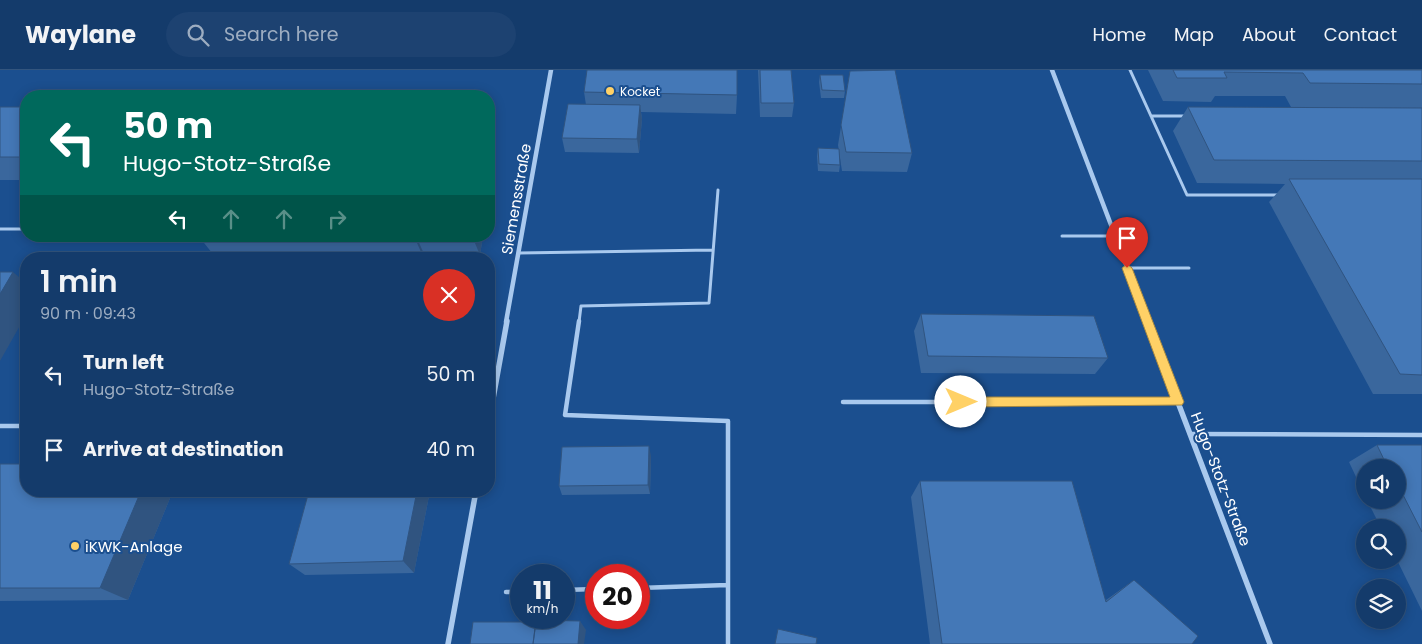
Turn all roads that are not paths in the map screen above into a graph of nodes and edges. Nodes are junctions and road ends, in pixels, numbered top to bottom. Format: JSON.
{"nodes":[{"id":1,"x":551,"y":70,"type":"edge"},
{"id":2,"x":1052,"y":70,"type":"edge"},
{"id":3,"x":1130,"y":70,"type":"edge"},
{"id":4,"x":1151,"y":116,"type":"junction"},
{"id":5,"x":1190,"y":116,"type":"edge"},
{"id":6,"x":718,"y":190,"type":"dead end"},
{"id":7,"x":1285,"y":195,"type":"dead end"},
{"id":8,"x":0,"y":229,"type":"edge"},
{"id":9,"x":20,"y":229,"type":"edge"},
{"id":10,"x":1062,"y":236,"type":"dead end"},
{"id":11,"x":1115,"y":236,"type":"junction"},
{"id":12,"x":712,"y":250,"type":"junction"},
{"id":13,"x":519,"y":253,"type":"junction"},
{"id":14,"x":1127,"y":268,"type":"junction"},
{"id":15,"x":1188,"y":268,"type":"dead end"},
{"id":16,"x":495,"y":387,"type":"edge"},
{"id":17,"x":843,"y":402,"type":"dead end"},
{"id":18,"x":1178,"y":402,"type":"junction"},
{"id":19,"x":0,"y":426,"type":"edge"},
{"id":20,"x":20,"y":426,"type":"edge"},
{"id":21,"x":1190,"y":434,"type":"junction"},
{"id":22,"x":1422,"y":435,"type":"edge"},
{"id":23,"x":475,"y":497,"type":"edge"},
{"id":24,"x":727,"y":585,"type":"junction"},
{"id":25,"x":650,"y":588,"type":"edge"},
{"id":26,"x":506,"y":592,"type":"dead end"},
{"id":27,"x":510,"y":592,"type":"edge"},
{"id":28,"x":448,"y":644,"type":"edge"},
{"id":29,"x":728,"y":644,"type":"edge"},
{"id":30,"x":1270,"y":644,"type":"edge"}],
"edges":[{"from":1,"to":13,"type":"street","name":"Siemensstraße"},
{"from":2,"to":11,"type":"street","name":"Hugo-Stotz-Straße"},
{"from":3,"to":4,"type":"lane"},
{"from":4,"to":5,"type":"lane"},
{"from":4,"to":7,"type":"lane"},
{"from":6,"to":12,"type":"lane"},
{"from":8,"to":9,"type":"lane"},
{"from":10,"to":11,"type":"lane"},
{"from":11,"to":14,"type":"street","name":"Hugo-Stotz-Straße"},
{"from":12,"to":13,"type":"lane"},
{"from":12,"to":24,"type":"lane"},
{"from":13,"to":16,"type":"street","name":"Siemensstraße"},
{"from":14,"to":15,"type":"lane"},
{"from":14,"to":18,"type":"street","name":"Hugo-Stotz-Straße"},
{"from":17,"to":18,"type":"lane"},
{"from":18,"to":21,"type":"street","name":"Hugo-Stotz-Straße"},
{"from":19,"to":20,"type":"lane"},
{"from":21,"to":22,"type":"lane"},
{"from":21,"to":30,"type":"street","name":"Hugo-Stotz-Straße"},
{"from":23,"to":28,"type":"street"},
{"from":24,"to":25,"type":"lane"},
{"from":24,"to":29,"type":"lane"},
{"from":26,"to":27,"type":"lane"}]}
